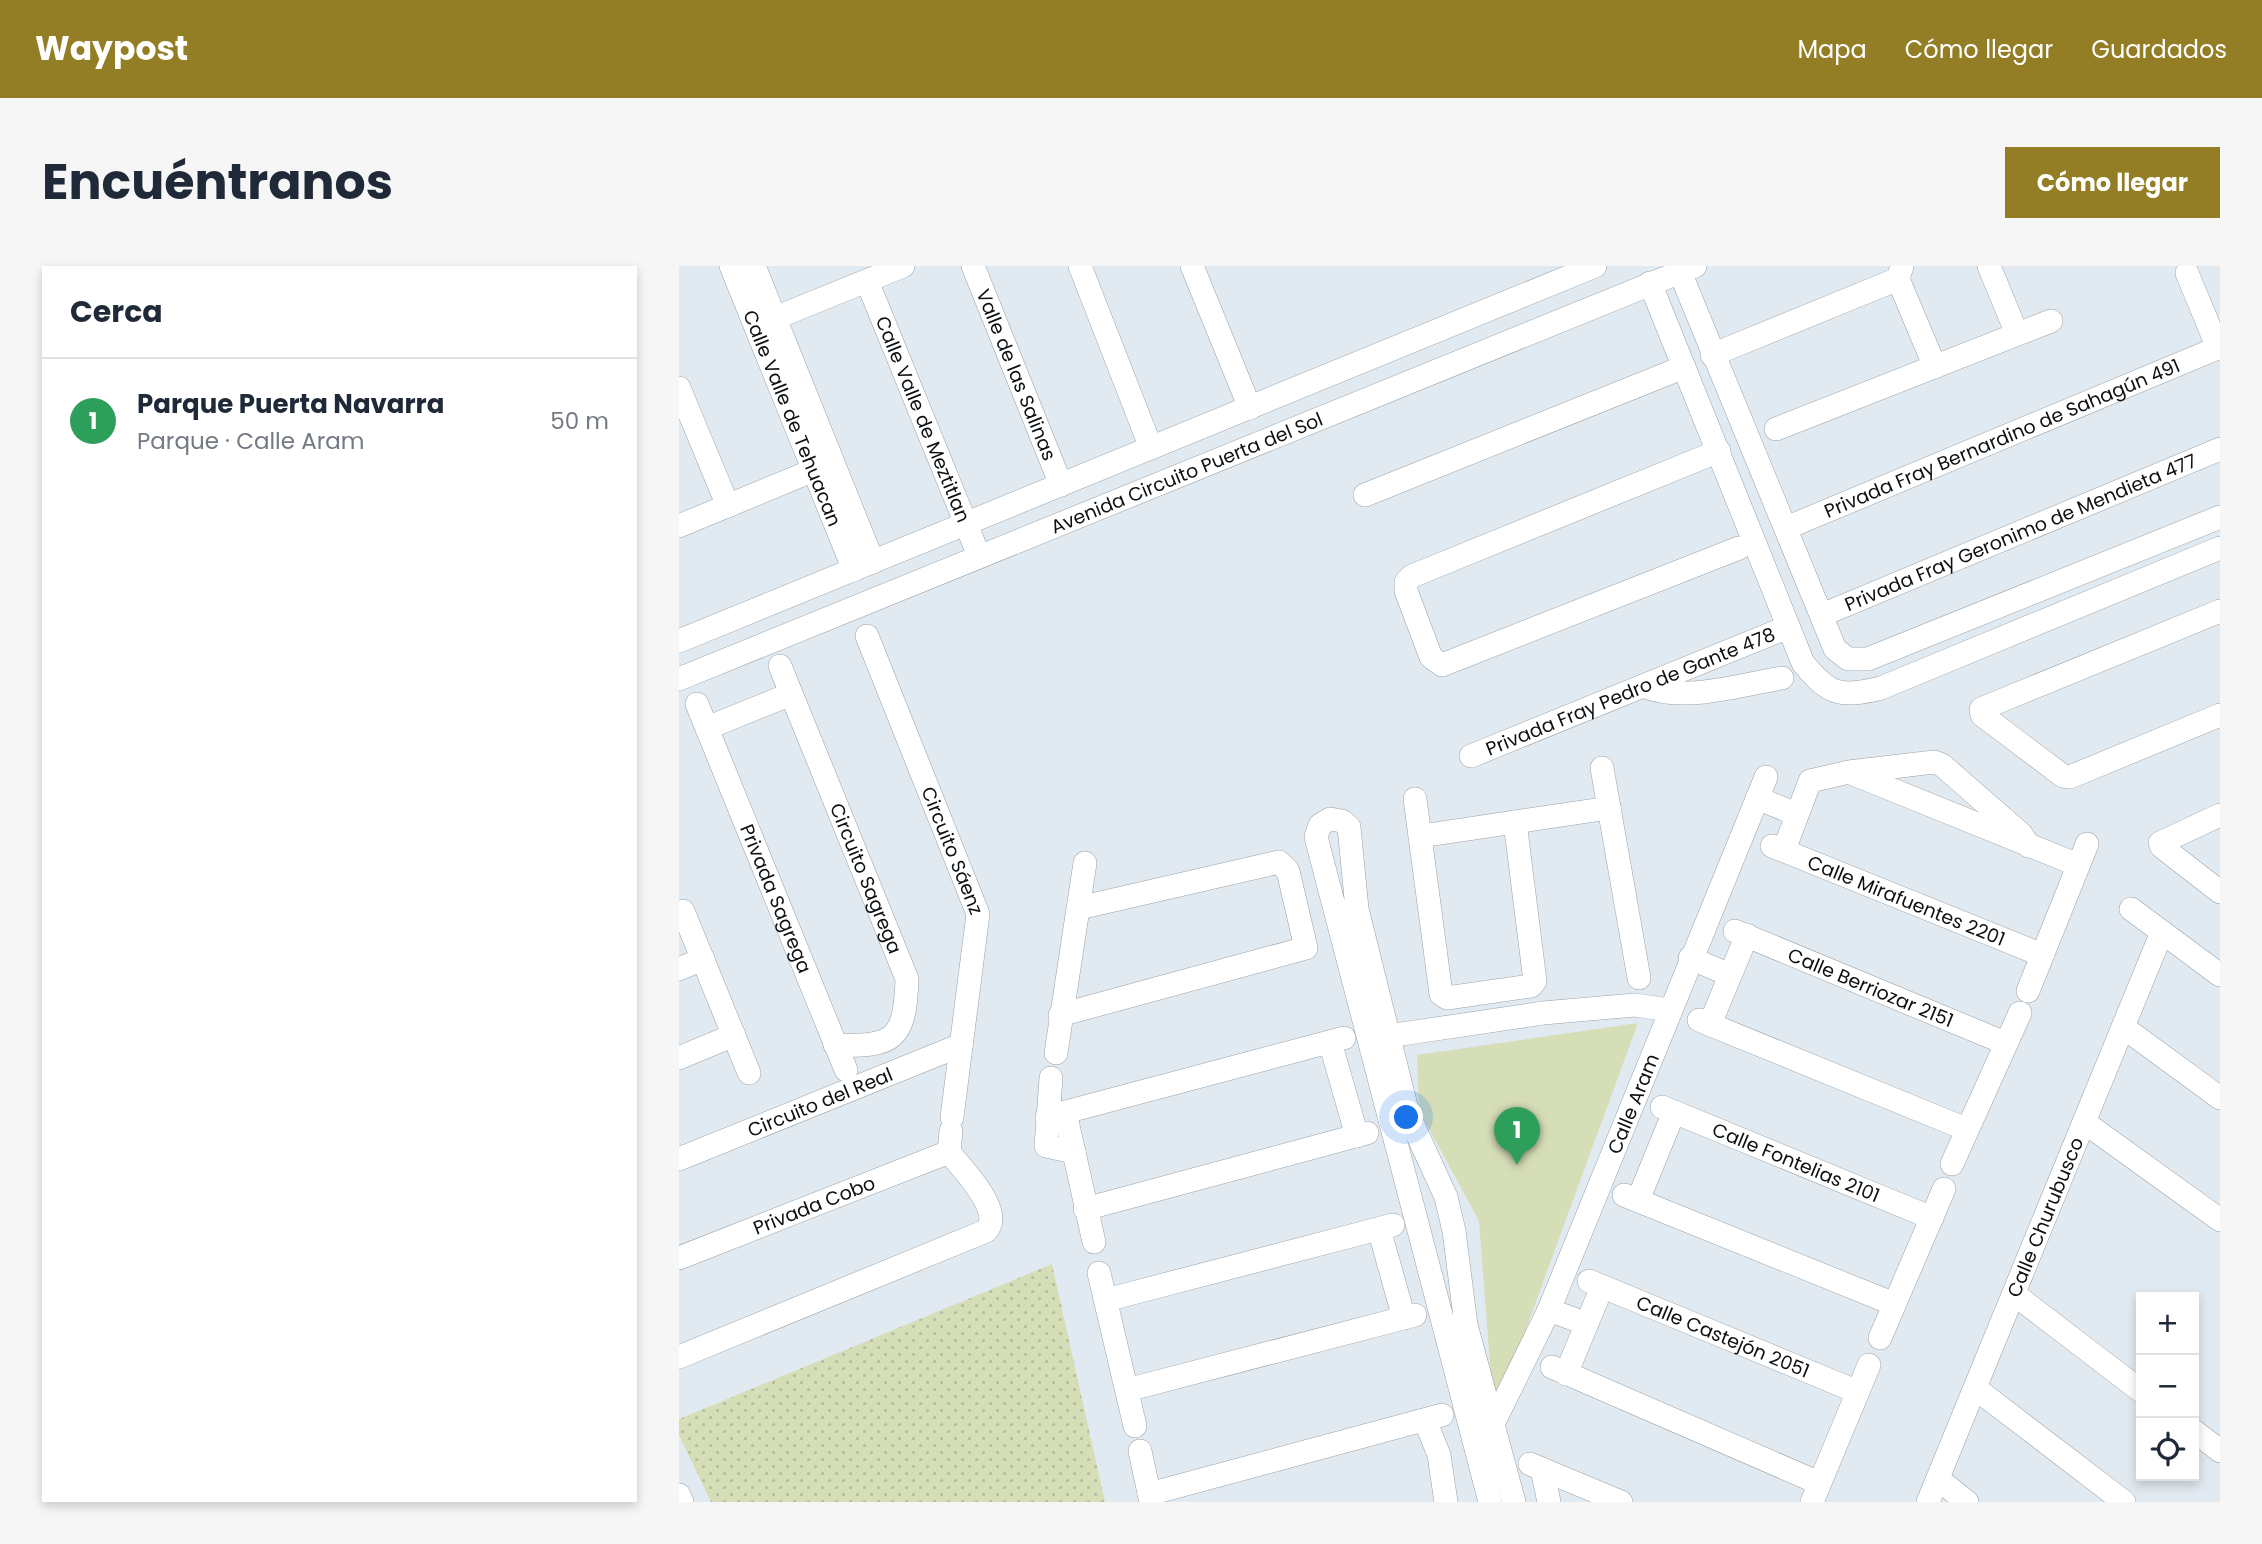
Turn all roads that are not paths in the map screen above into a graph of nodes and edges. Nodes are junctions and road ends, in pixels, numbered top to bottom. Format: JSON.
{"nodes":[{"id":1,"x":902,"y":266,"type":"edge"},
{"id":2,"x":973,"y":266,"type":"edge"},
{"id":3,"x":1080,"y":266,"type":"edge"},
{"id":4,"x":1192,"y":266,"type":"edge"},
{"id":5,"x":1595,"y":266,"type":"edge"},
{"id":6,"x":1989,"y":266,"type":"edge"},
{"id":7,"x":1687,"y":269,"type":"edge"},
{"id":8,"x":744,"y":271,"type":"edge"},
{"id":9,"x":1900,"y":272,"type":"edge"},
{"id":10,"x":2187,"y":273,"type":"dead end"},
{"id":11,"x":867,"y":281,"type":"junction"},
{"id":12,"x":1650,"y":283,"type":"junction"},
{"id":13,"x":775,"y":318,"type":"junction"},
{"id":14,"x":2051,"y":321,"type":"dead end"},
{"id":15,"x":2017,"y":334,"type":"junction"},
{"id":16,"x":2219,"y":348,"type":"edge"},
{"id":17,"x":1712,"y":355,"type":"junction"},
{"id":18,"x":1684,"y":367,"type":"junction"},
{"id":19,"x":1935,"y":367,"type":"junction"},
{"id":20,"x":679,"y":388,"type":"edge"},
{"id":21,"x":1250,"y":408,"type":"junction"},
{"id":22,"x":1776,"y":429,"type":"dead end"},
{"id":23,"x":1151,"y":448,"type":"junction"},
{"id":24,"x":2220,"y":449,"type":"edge"},
{"id":25,"x":1719,"y":451,"type":"junction"},
{"id":26,"x":814,"y":470,"type":"junction"},
{"id":27,"x":1061,"y":485,"type":"junction"},
{"id":28,"x":1365,"y":495,"type":"dead end"},
{"id":29,"x":728,"y":506,"type":"junction"},
{"id":30,"x":2220,"y":517,"type":"edge"},
{"id":31,"x":965,"y":524,"type":"junction"},
{"id":32,"x":679,"y":526,"type":"edge"},
{"id":33,"x":1786,"y":528,"type":"junction"},
{"id":34,"x":1739,"y":548,"type":"dead end"},
{"id":35,"x":2220,"y":548,"type":"edge"},
{"id":36,"x":979,"y":556,"type":"junction"},
{"id":37,"x":864,"y":566,"type":"junction"},
{"id":38,"x":2056,"y":580,"type":"junction"},
{"id":39,"x":2068,"y":608,"type":"junction"},
{"id":40,"x":2220,"y":611,"type":"edge"},
{"id":41,"x":1822,"y":615,"type":"junction"},
{"id":42,"x":1789,"y":627,"type":"junction"},
{"id":43,"x":867,"y":636,"type":"dead end"},
{"id":44,"x":679,"y":641,"type":"edge"},
{"id":45,"x":779,"y":666,"type":"dead end"},
{"id":46,"x":1782,"y":678,"type":"dead end"},
{"id":47,"x":679,"y":679,"type":"edge"},
{"id":48,"x":1643,"y":685,"type":"junction"},
{"id":49,"x":791,"y":694,"type":"junction"},
{"id":50,"x":697,"y":704,"type":"dead end"},
{"id":51,"x":2220,"y":715,"type":"edge"},
{"id":52,"x":707,"y":728,"type":"junction"},
{"id":53,"x":1471,"y":755,"type":"dead end"},
{"id":54,"x":1602,"y":768,"type":"dead end"},
{"id":55,"x":1849,"y":772,"type":"junction"},
{"id":56,"x":1415,"y":799,"type":"dead end"},
{"id":57,"x":1609,"y":808,"type":"junction"},
{"id":58,"x":1796,"y":814,"type":"junction"},
{"id":59,"x":2220,"y":815,"type":"edge"},
{"id":60,"x":1515,"y":822,"type":"junction"},
{"id":61,"x":1421,"y":836,"type":"junction"},
{"id":62,"x":2087,"y":844,"type":"dead end"},
{"id":63,"x":2029,"y":846,"type":"junction"},
{"id":64,"x":1085,"y":863,"type":"dead end"},
{"id":65,"x":2078,"y":865,"type":"junction"},
{"id":66,"x":2220,"y":892,"type":"edge"},
{"id":67,"x":1333,"y":903,"type":"junction"},
{"id":68,"x":681,"y":904,"type":"edge"},
{"id":69,"x":1079,"y":908,"type":"junction"},
{"id":70,"x":2131,"y":909,"type":"dead end"},
{"id":71,"x":1298,"y":912,"type":"junction"},
{"id":72,"x":2162,"y":932,"type":"junction"},
{"id":73,"x":2042,"y":955,"type":"junction"},
{"id":74,"x":1690,"y":958,"type":"junction"},
{"id":75,"x":703,"y":959,"type":"junction"},
{"id":76,"x":679,"y":969,"type":"edge"},
{"id":77,"x":1730,"y":975,"type":"junction"},
{"id":78,"x":2220,"y":975,"type":"edge"},
{"id":79,"x":1639,"y":978,"type":"dead end"},
{"id":80,"x":1490,"y":993,"type":"junction"},
{"id":81,"x":1669,"y":1010,"type":"junction"},
{"id":82,"x":1060,"y":1015,"type":"junction"},
{"id":83,"x":1493,"y":1020,"type":"junction"},
{"id":84,"x":2123,"y":1027,"type":"junction"},
{"id":85,"x":734,"y":1035,"type":"junction"},
{"id":86,"x":1388,"y":1036,"type":"junction"},
{"id":87,"x":886,"y":1042,"type":"junction"},
{"id":88,"x":2005,"y":1043,"type":"junction"},
{"id":89,"x":835,"y":1045,"type":"junction"},
{"id":90,"x":961,"y":1045,"type":"junction"},
{"id":91,"x":1056,"y":1053,"type":"dead end"},
{"id":92,"x":679,"y":1058,"type":"edge"},
{"id":93,"x":846,"y":1070,"type":"dead end"},
{"id":94,"x":897,"y":1071,"type":"junction"},
{"id":95,"x":749,"y":1073,"type":"dead end"},
{"id":96,"x":1378,"y":1076,"type":"junction"},
{"id":97,"x":1051,"y":1079,"type":"dead end"},
{"id":98,"x":1342,"y":1085,"type":"junction"},
{"id":99,"x":2220,"y":1098,"type":"edge"},
{"id":100,"x":1056,"y":1115,"type":"junction"},
{"id":101,"x":2084,"y":1122,"type":"junction"},
{"id":102,"x":1966,"y":1129,"type":"junction"},
{"id":103,"x":951,"y":1133,"type":"junction"},
{"id":104,"x":1621,"y":1136,"type":"junction"},
{"id":105,"x":1657,"y":1154,"type":"junction"},
{"id":106,"x":679,"y":1159,"type":"edge"},
{"id":107,"x":1952,"y":1164,"type":"dead end"},
{"id":108,"x":1944,"y":1189,"type":"dead end"},
{"id":109,"x":1446,"y":1198,"type":"junction"},
{"id":110,"x":1413,"y":1206,"type":"junction"},
{"id":111,"x":1085,"y":1209,"type":"junction"},
{"id":112,"x":1932,"y":1218,"type":"junction"},
{"id":113,"x":2220,"y":1220,"type":"edge"},
{"id":114,"x":1454,"y":1231,"type":"junction"},
{"id":115,"x":1420,"y":1238,"type":"junction"},
{"id":116,"x":1094,"y":1242,"type":"dead end"},
{"id":117,"x":679,"y":1258,"type":"edge"},
{"id":118,"x":1427,"y":1260,"type":"junction"},
{"id":119,"x":1391,"y":1271,"type":"junction"},
{"id":120,"x":1099,"y":1273,"type":"dead end"},
{"id":121,"x":2014,"y":1294,"type":"junction"},
{"id":122,"x":1106,"y":1300,"type":"junction"},
{"id":123,"x":1894,"y":1304,"type":"junction"},
{"id":124,"x":1549,"y":1310,"type":"junction"},
{"id":125,"x":1587,"y":1324,"type":"junction"},
{"id":126,"x":1880,"y":1338,"type":"dead end"},
{"id":127,"x":679,"y":1357,"type":"edge"},
{"id":128,"x":1869,"y":1366,"type":"dead end"},
{"id":129,"x":2136,"y":1387,"type":"edge"},
{"id":130,"x":1975,"y":1388,"type":"junction"},
{"id":131,"x":1127,"y":1390,"type":"junction"},
{"id":132,"x":1858,"y":1392,"type":"junction"},
{"id":133,"x":1135,"y":1426,"type":"dead end"},
{"id":134,"x":1493,"y":1426,"type":"junction"},
{"id":135,"x":2199,"y":1435,"type":"edge"},
{"id":136,"x":1475,"y":1445,"type":"junction"},
{"id":137,"x":1140,"y":1451,"type":"dead end"},
{"id":138,"x":2220,"y":1451,"type":"edge"},
{"id":139,"x":1439,"y":1455,"type":"junction"},
{"id":140,"x":1938,"y":1479,"type":"junction"},
{"id":141,"x":1815,"y":1493,"type":"edge"},
{"id":142,"x":679,"y":1494,"type":"edge"},
{"id":143,"x":1150,"y":1498,"type":"edge"},
{"id":144,"x":682,"y":1502,"type":"edge"},
{"id":145,"x":1446,"y":1502,"type":"edge"},
{"id":146,"x":1490,"y":1502,"type":"edge"},
{"id":147,"x":1514,"y":1502,"type":"edge"},
{"id":148,"x":1549,"y":1502,"type":"edge"},
{"id":149,"x":1621,"y":1502,"type":"edge"},
{"id":150,"x":1928,"y":1502,"type":"edge"},
{"id":151,"x":1967,"y":1502,"type":"edge"},
{"id":152,"x":2124,"y":1502,"type":"edge"}],
"edges":[{"from":1,"to":11,"type":"street"},
{"from":2,"to":27,"type":"street","name":"Valle de las Salinas"},
{"from":3,"to":23,"type":"street"},
{"from":4,"to":21,"type":"street"},
{"from":5,"to":21,"type":"street","name":"Avenida Circuito Puerta del Sol"},
{"from":6,"to":15,"type":"street"},
{"from":7,"to":12,"type":"street","name":"Avenida Circuito Puerta del Sol"},
{"from":7,"to":17,"type":"street"},
{"from":8,"to":13,"type":"street","name":"Calle Valle de Tehuacan"},
{"from":8,"to":26,"type":"street","name":"Calle Valle de Tehuacan"},
{"from":9,"to":17,"type":"street"},
{"from":9,"to":19,"type":"street"},
{"from":10,"to":16,"type":"street"},
{"from":11,"to":13,"type":"street"},
{"from":11,"to":31,"type":"street","name":"Calle Valle de Meztitlan"},
{"from":12,"to":18,"type":"street"},
{"from":12,"to":36,"type":"street","name":"Avenida Circuito Puerta del Sol"},
{"from":13,"to":37,"type":"street","name":"Calle Valle de Tehuacan"},
{"from":14,"to":15,"type":"street"},
{"from":15,"to":19,"type":"street"},
{"from":16,"to":33,"type":"street","name":"Privada Fray Bernardino de Sahagún 491"},
{"from":17,"to":33,"type":"street"},
{"from":18,"to":25,"type":"street"},
{"from":18,"to":28,"type":"street"},
{"from":19,"to":22,"type":"street"},
{"from":20,"to":29,"type":"street"},
{"from":21,"to":23,"type":"street","name":"Avenida Circuito Puerta del Sol"},
{"from":23,"to":27,"type":"street","name":"Avenida Circuito Puerta del Sol"},
{"from":24,"to":41,"type":"street","name":"Privada Fray Geronimo de Mendieta 477"},
{"from":25,"to":34,"type":"street"},
{"from":25,"to":42,"type":"street"},
{"from":26,"to":29,"type":"street"},
{"from":26,"to":37,"type":"street","name":"Calle Valle de Tehuacan"},
{"from":27,"to":31,"type":"street","name":"Avenida Circuito Puerta del Sol"},
{"from":29,"to":32,"type":"street"},
{"from":30,"to":38,"type":"street"},
{"from":31,"to":36,"type":"street","name":"Calle Valle de Meztitlan"},
{"from":31,"to":37,"type":"street","name":"Avenida Circuito Puerta del Sol"},
{"from":33,"to":41,"type":"street"},
{"from":35,"to":39,"type":"street"},
{"from":36,"to":47,"type":"street","name":"Avenida Circuito Puerta del Sol"},
{"from":37,"to":44,"type":"street","name":"Avenida Circuito Puerta del Sol"},
{"from":38,"to":39,"type":"street"},
{"from":38,"to":41,"type":"street"},
{"from":39,"to":42,"type":"street"},
{"from":40,"to":51,"type":"street"},
{"from":42,"to":48,"type":"street","name":"Privada Fray Pedro de Gante 478"},
{"from":43,"to":90,"type":"street","name":"Circuito Sáenz"},
{"from":45,"to":49,"type":"street","name":"Circuito Sagrega"},
{"from":46,"to":48,"type":"street"},
{"from":48,"to":53,"type":"street","name":"Privada Fray Pedro de Gante 478"},
{"from":49,"to":52,"type":"street"},
{"from":49,"to":87,"type":"street","name":"Circuito Sagrega"},
{"from":50,"to":52,"type":"street","name":"Privada Sagrega"},
{"from":52,"to":89,"type":"street","name":"Privada Sagrega"},
{"from":54,"to":57,"type":"street"},
{"from":55,"to":58,"type":"street"},
{"from":55,"to":63,"type":"street"},
{"from":55,"to":63,"type":"street"},
{"from":56,"to":61,"type":"street"},
{"from":57,"to":60,"type":"street"},
{"from":57,"to":79,"type":"street"},
{"from":58,"to":73,"type":"street","name":"Calle Mirafuentes 2201"},
{"from":58,"to":74,"type":"street","name":"Calle Aram"},
{"from":59,"to":66,"type":"street"},
{"from":60,"to":61,"type":"street"},
{"from":60,"to":80,"type":"street"},
{"from":61,"to":80,"type":"street"},
{"from":62,"to":65,"type":"street"},
{"from":63,"to":65,"type":"street"},
{"from":64,"to":69,"type":"street"},
{"from":65,"to":73,"type":"street"},
{"from":67,"to":71,"type":"street"},
{"from":67,"to":86,"type":"street"},
{"from":67,"to":96,"type":"street"},
{"from":68,"to":75,"type":"street"},
{"from":69,"to":71,"type":"street"},
{"from":69,"to":82,"type":"street"},
{"from":70,"to":72,"type":"street"},
{"from":71,"to":82,"type":"street"},
{"from":72,"to":78,"type":"street"},
{"from":72,"to":84,"type":"street","name":"Calle Churubusco"},
{"from":73,"to":88,"type":"street"},
{"from":74,"to":77,"type":"street"},
{"from":74,"to":81,"type":"street","name":"Calle Aram"},
{"from":75,"to":76,"type":"street"},
{"from":75,"to":85,"type":"street"},
{"from":77,"to":88,"type":"street","name":"Calle Berriozar 2151"},
{"from":77,"to":102,"type":"street"},
{"from":80,"to":83,"type":"street"},
{"from":81,"to":83,"type":"street"},
{"from":81,"to":104,"type":"street","name":"Calle Aram"},
{"from":82,"to":91,"type":"street"},
{"from":83,"to":86,"type":"street"},
{"from":84,"to":99,"type":"street"},
{"from":84,"to":101,"type":"street","name":"Calle Churubusco"},
{"from":85,"to":92,"type":"street"},
{"from":85,"to":95,"type":"street"},
{"from":86,"to":109,"type":"street"},
{"from":87,"to":89,"type":"street"},
{"from":87,"to":94,"type":"street"},
{"from":88,"to":102,"type":"street"},
{"from":89,"to":93,"type":"street","name":"Privada Sagrega"},
{"from":90,"to":94,"type":"street","name":"Circuito del Real"},
{"from":90,"to":103,"type":"street","name":"Circuito Sáenz"},
{"from":94,"to":106,"type":"street","name":"Circuito del Real"},
{"from":96,"to":98,"type":"street"},
{"from":96,"to":110,"type":"street"},
{"from":97,"to":100,"type":"street"},
{"from":98,"to":100,"type":"street"},
{"from":98,"to":111,"type":"street"},
{"from":100,"to":111,"type":"street"},
{"from":101,"to":113,"type":"street"},
{"from":101,"to":121,"type":"street","name":"Calle Churubusco"},
{"from":102,"to":107,"type":"street"},
{"from":103,"to":117,"type":"street","name":"Privada Cobo"},
{"from":103,"to":127,"type":"street"},
{"from":104,"to":105,"type":"street"},
{"from":104,"to":124,"type":"street","name":"Calle Aram"},
{"from":105,"to":112,"type":"street","name":"Calle Fontelias 2101"},
{"from":105,"to":123,"type":"street"},
{"from":108,"to":112,"type":"street"},
{"from":109,"to":110,"type":"street"},
{"from":109,"to":114,"type":"street"},
{"from":110,"to":115,"type":"street"},
{"from":111,"to":116,"type":"street"},
{"from":112,"to":123,"type":"street"},
{"from":114,"to":115,"type":"street"},
{"from":114,"to":134,"type":"street"},
{"from":115,"to":118,"type":"street"},
{"from":118,"to":119,"type":"street"},
{"from":118,"to":136,"type":"street"},
{"from":119,"to":122,"type":"street"},
{"from":119,"to":131,"type":"street"},
{"from":120,"to":122,"type":"street"},
{"from":121,"to":129,"type":"street"},
{"from":121,"to":130,"type":"street","name":"Calle Churubusco"},
{"from":122,"to":131,"type":"street"},
{"from":123,"to":126,"type":"street"},
{"from":124,"to":125,"type":"street"},
{"from":124,"to":134,"type":"street","name":"Calle Aram"},
{"from":125,"to":132,"type":"street","name":"Calle Castejón 2051"},
{"from":125,"to":141,"type":"street"},
{"from":128,"to":132,"type":"street"},
{"from":130,"to":140,"type":"street","name":"Calle Churubusco"},
{"from":130,"to":152,"type":"street"},
{"from":131,"to":133,"type":"street"},
{"from":132,"to":141,"type":"street"},
{"from":134,"to":147,"type":"street"},
{"from":135,"to":138,"type":"street"},
{"from":136,"to":139,"type":"street"},
{"from":136,"to":146,"type":"street"},
{"from":137,"to":143,"type":"street"},
{"from":139,"to":143,"type":"street"},
{"from":139,"to":145,"type":"street"},
{"from":140,"to":150,"type":"street","name":"Calle Churubusco"},
{"from":140,"to":151,"type":"street"},
{"from":142,"to":144,"type":"street"},
{"from":148,"to":149,"type":"street"}]}
